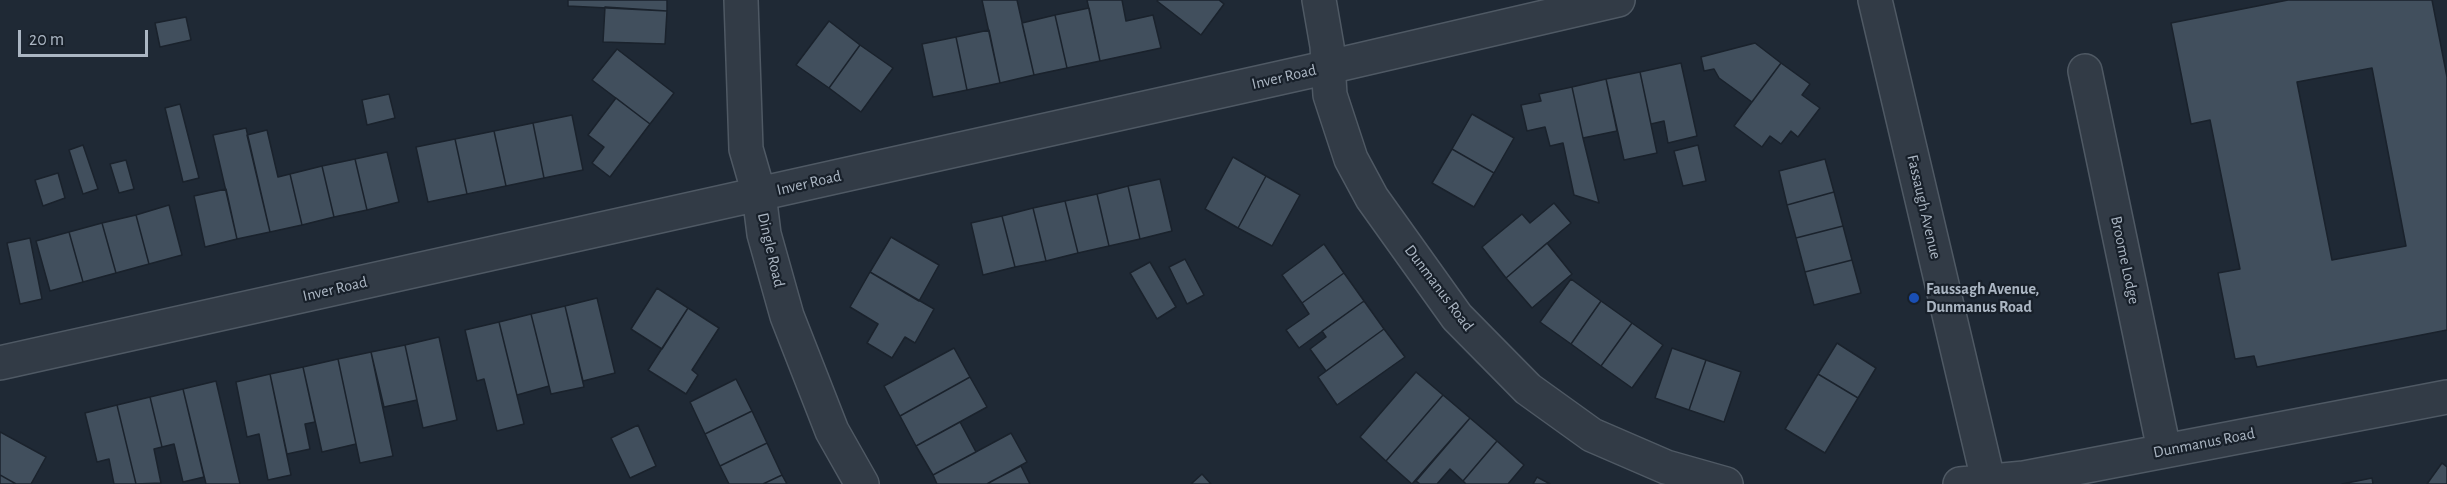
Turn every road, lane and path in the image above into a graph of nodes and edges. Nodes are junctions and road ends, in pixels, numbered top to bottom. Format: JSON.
{"nodes":[{"id":1,"x":741,"y":0,"type":"edge"},
{"id":2,"x":1319,"y":0,"type":"edge"},
{"id":3,"x":1618,"y":0,"type":"edge"},
{"id":4,"x":1875,"y":0,"type":"edge"},
{"id":5,"x":1329,"y":67,"type":"junction"},
{"id":6,"x":2085,"y":71,"type":"dead end"},
{"id":7,"x":759,"y":194,"type":"junction"},
{"id":8,"x":0,"y":363,"type":"edge"},
{"id":9,"x":2447,"y":396,"type":"edge"},
{"id":10,"x":2164,"y":450,"type":"junction"},
{"id":11,"x":1979,"y":483,"type":"edge"},
{"id":12,"x":862,"y":484,"type":"edge"},
{"id":13,"x":1726,"y":484,"type":"edge"}],
"edges":[{"from":1,"to":7,"type":"street","name":"Dingle Road"},
{"from":2,"to":5,"type":"street","name":"Dunmanus Road"},
{"from":3,"to":5,"type":"street","name":"Inver Road"},
{"from":4,"to":11,"type":"street","name":"Fassaugh Avenue"},
{"from":5,"to":7,"type":"street","name":"Inver Road"},
{"from":5,"to":13,"type":"street","name":"Dunmanus Road"},
{"from":6,"to":10,"type":"street","name":"Broome Lodge"},
{"from":7,"to":8,"type":"street","name":"Inver Road"},
{"from":7,"to":12,"type":"street","name":"Dingle Road"},
{"from":9,"to":10,"type":"street","name":"Dunmanus Road"},
{"from":10,"to":11,"type":"street","name":"Dunmanus Road"}]}
